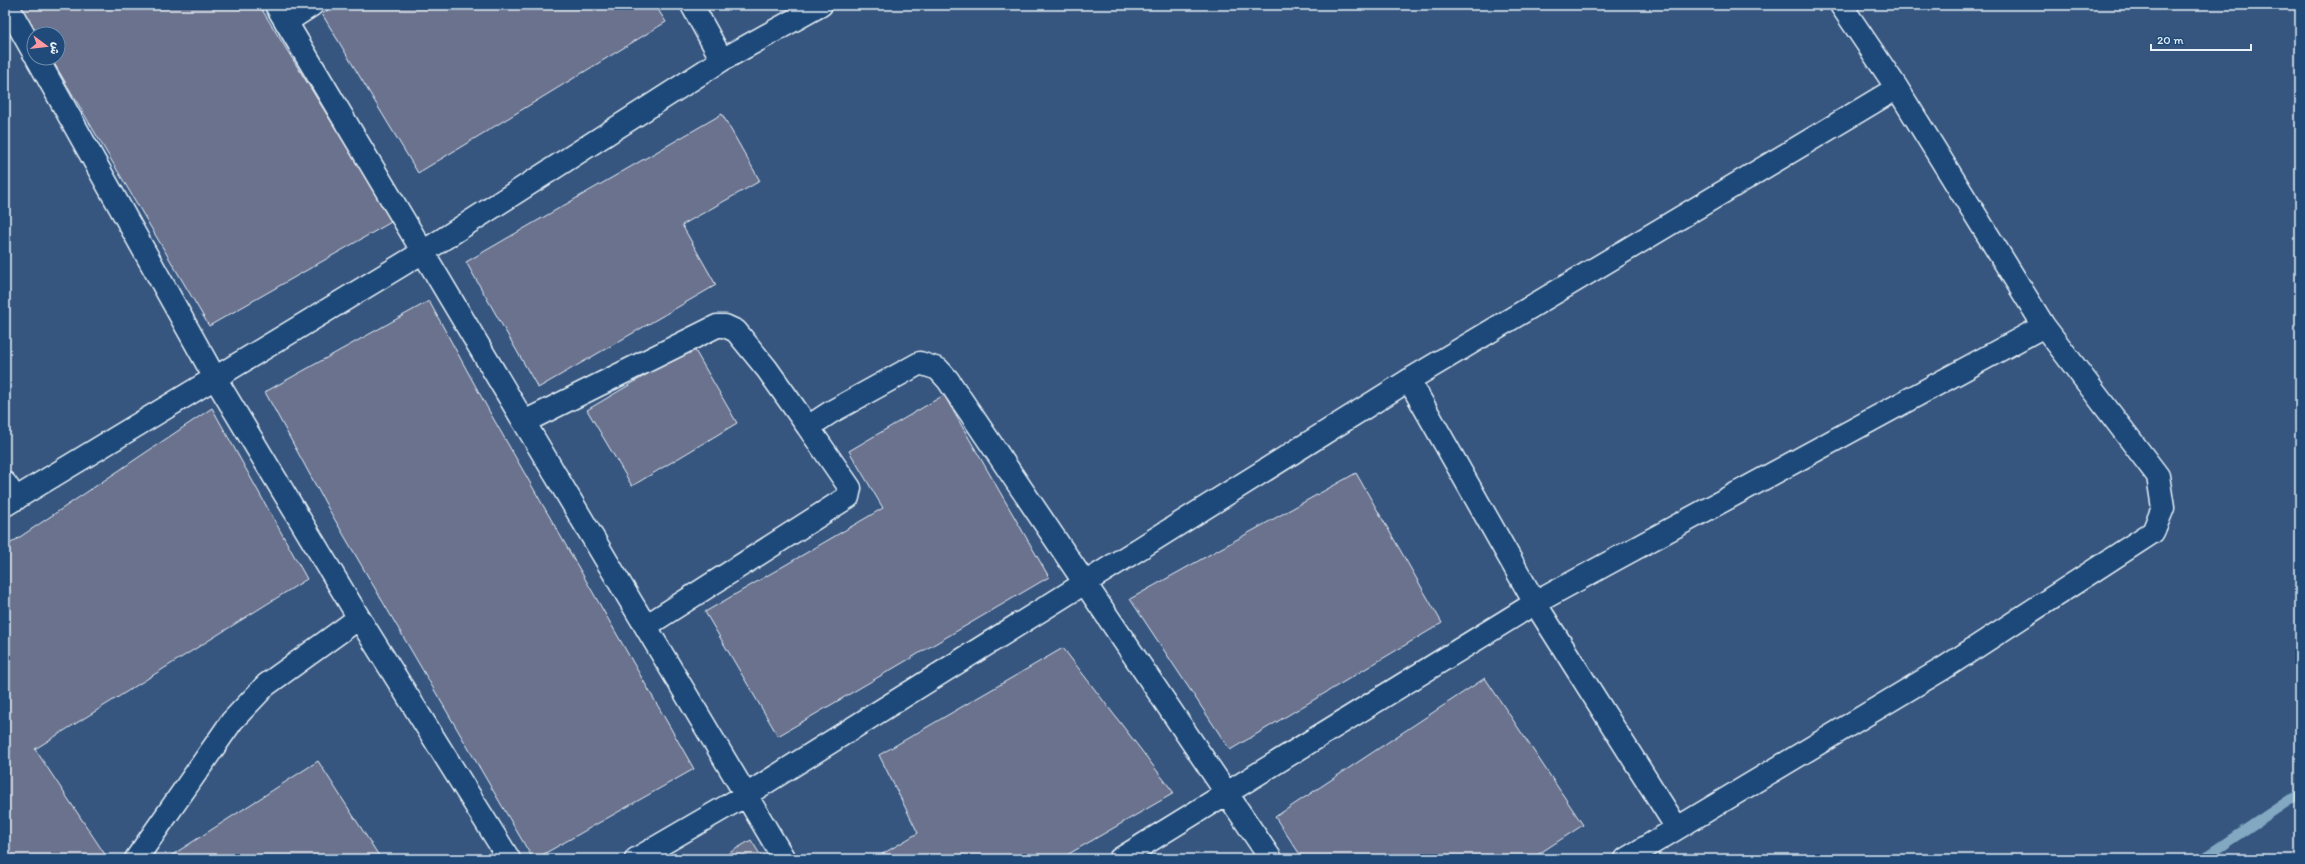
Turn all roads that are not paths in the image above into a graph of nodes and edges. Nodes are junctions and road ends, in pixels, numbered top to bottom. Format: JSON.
{"nodes":[{"id":1,"x":7,"y":5,"type":"edge"},
{"id":2,"x":312,"y":5,"type":"edge"},
{"id":3,"x":692,"y":5,"type":"edge"},
{"id":4,"x":821,"y":5,"type":"edge"},
{"id":5,"x":1841,"y":5,"type":"edge"},
{"id":6,"x":281,"y":14,"type":"edge"},
{"id":7,"x":26,"y":39,"type":"edge"},
{"id":8,"x":722,"y":60,"type":"junction"},
{"id":9,"x":41,"y":66,"type":"edge"},
{"id":10,"x":1897,"y":88,"type":"junction"},
{"id":11,"x":422,"y":252,"type":"junction"},
{"id":12,"x":2044,"y":326,"type":"junction"},
{"id":13,"x":215,"y":378,"type":"junction"},
{"id":14,"x":1410,"y":380,"type":"junction"},
{"id":15,"x":524,"y":422,"type":"junction"},
{"id":16,"x":808,"y":427,"type":"junction"},
{"id":17,"x":8,"y":496,"type":"edge"},
{"id":18,"x":1085,"y":583,"type":"junction"},
{"id":19,"x":1535,"y":602,"type":"junction"},
{"id":20,"x":359,"y":618,"type":"junction"},
{"id":21,"x":646,"y":626,"type":"junction"},
{"id":22,"x":1228,"y":793,"type":"junction"},
{"id":23,"x":746,"y":795,"type":"junction"},
{"id":24,"x":1677,"y":828,"type":"junction"},
{"id":25,"x":136,"y":859,"type":"edge"},
{"id":26,"x":509,"y":859,"type":"edge"},
{"id":27,"x":636,"y":859,"type":"edge"},
{"id":28,"x":784,"y":859,"type":"edge"},
{"id":29,"x":1120,"y":859,"type":"edge"},
{"id":30,"x":1271,"y":859,"type":"edge"},
{"id":31,"x":1626,"y":859,"type":"edge"}],
"edges":[{"from":1,"to":7,"type":"street"},
{"from":2,"to":6,"type":"street"},
{"from":3,"to":8,"type":"street"},
{"from":4,"to":8,"type":"street"},
{"from":5,"to":10,"type":"street"},
{"from":6,"to":11,"type":"street"},
{"from":8,"to":11,"type":"street"},
{"from":9,"to":13,"type":"street"},
{"from":10,"to":12,"type":"street"},
{"from":10,"to":14,"type":"street"},
{"from":11,"to":13,"type":"street"},
{"from":11,"to":15,"type":"street"},
{"from":12,"to":19,"type":"street"},
{"from":12,"to":24,"type":"street"},
{"from":13,"to":17,"type":"street"},
{"from":13,"to":20,"type":"street"},
{"from":14,"to":18,"type":"street"},
{"from":14,"to":19,"type":"street"},
{"from":15,"to":16,"type":"street"},
{"from":15,"to":21,"type":"street"},
{"from":16,"to":18,"type":"street"},
{"from":16,"to":21,"type":"street"},
{"from":18,"to":22,"type":"street"},
{"from":18,"to":23,"type":"street"},
{"from":19,"to":22,"type":"street"},
{"from":19,"to":24,"type":"street"},
{"from":20,"to":25,"type":"street"},
{"from":20,"to":26,"type":"street"},
{"from":21,"to":23,"type":"street"},
{"from":22,"to":29,"type":"street"},
{"from":22,"to":30,"type":"street"},
{"from":23,"to":27,"type":"street"},
{"from":23,"to":28,"type":"street"},
{"from":24,"to":31,"type":"street"}]}
